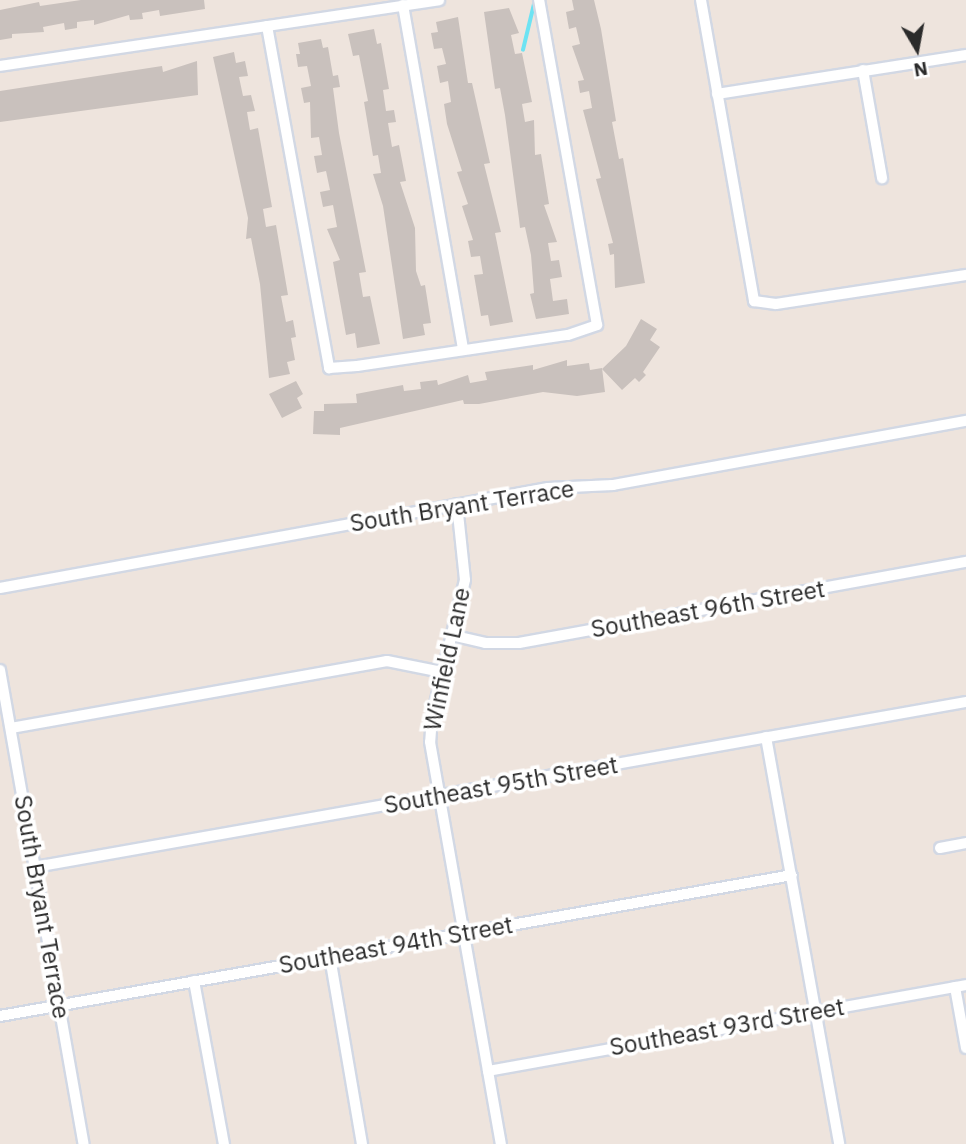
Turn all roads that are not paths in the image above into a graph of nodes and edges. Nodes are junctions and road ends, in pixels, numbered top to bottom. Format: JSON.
{"nodes":[{"id":1,"x":439,"y":0,"type":"edge"},
{"id":2,"x":539,"y":0,"type":"edge"},
{"id":3,"x":701,"y":0,"type":"edge"},
{"id":4,"x":403,"y":5,"type":"junction"},
{"id":5,"x":267,"y":26,"type":"junction"},
{"id":6,"x":966,"y":55,"type":"edge"},
{"id":7,"x":0,"y":66,"type":"edge"},
{"id":8,"x":863,"y":70,"type":"junction"},
{"id":9,"x":717,"y":94,"type":"junction"},
{"id":10,"x":882,"y":178,"type":"dead end"},
{"id":11,"x":966,"y":275,"type":"edge"},
{"id":12,"x":463,"y":350,"type":"junction"},
{"id":13,"x":966,"y":421,"type":"edge"},
{"id":14,"x":457,"y":504,"type":"junction"},
{"id":15,"x":966,"y":562,"type":"edge"},
{"id":16,"x":0,"y":589,"type":"edge"},
{"id":17,"x":450,"y":635,"type":"junction"},
{"id":18,"x":0,"y":670,"type":"edge"},
{"id":19,"x":442,"y":672,"type":"junction"},
{"id":20,"x":966,"y":702,"type":"edge"},
{"id":21,"x":11,"y":728,"type":"junction"},
{"id":22,"x":766,"y":737,"type":"junction"},
{"id":23,"x":438,"y":796,"type":"junction"},
{"id":24,"x":966,"y":843,"type":"edge"},
{"id":25,"x":940,"y":848,"type":"dead end"},
{"id":26,"x":35,"y":867,"type":"junction"},
{"id":27,"x":792,"y":875,"type":"junction"},
{"id":28,"x":464,"y":933,"type":"junction"},
{"id":29,"x":330,"y":957,"type":"junction"},
{"id":30,"x":194,"y":981,"type":"junction"},
{"id":31,"x":961,"y":986,"type":"edge"},
{"id":32,"x":60,"y":1005,"type":"junction"},
{"id":33,"x":816,"y":1011,"type":"junction"},
{"id":34,"x":0,"y":1016,"type":"edge"},
{"id":35,"x":966,"y":1048,"type":"edge"},
{"id":36,"x":488,"y":1070,"type":"junction"},
{"id":37,"x":85,"y":1144,"type":"edge"},
{"id":38,"x":224,"y":1144,"type":"edge"},
{"id":39,"x":362,"y":1144,"type":"edge"},
{"id":40,"x":501,"y":1144,"type":"edge"},
{"id":41,"x":839,"y":1144,"type":"edge"}],
"edges":[{"from":1,"to":4,"type":"street"},
{"from":2,"to":12,"type":"street"},
{"from":3,"to":9,"type":"street"},
{"from":4,"to":5,"type":"street"},
{"from":4,"to":12,"type":"street"},
{"from":5,"to":7,"type":"street"},
{"from":5,"to":12,"type":"street"},
{"from":6,"to":8,"type":"street"},
{"from":8,"to":9,"type":"street"},
{"from":8,"to":10,"type":"street"},
{"from":9,"to":11,"type":"street"},
{"from":13,"to":14,"type":"street","name":"South Bryant Terrace"},
{"from":14,"to":16,"type":"street","name":"South Bryant Terrace"},
{"from":14,"to":17,"type":"street","name":"Winfield Lane"},
{"from":15,"to":17,"type":"street","name":"Southeast 96th Street"},
{"from":17,"to":19,"type":"street","name":"Winfield Lane"},
{"from":18,"to":21,"type":"street","name":"South Bryant Terrace"},
{"from":19,"to":21,"type":"street"},
{"from":19,"to":23,"type":"street","name":"Winfield Lane"},
{"from":20,"to":22,"type":"street","name":"Southeast 95th Street"},
{"from":21,"to":26,"type":"street","name":"South Bryant Terrace"},
{"from":22,"to":23,"type":"street","name":"Southeast 95th Street"},
{"from":22,"to":27,"type":"street"},
{"from":23,"to":26,"type":"street","name":"Southeast 95th Street"},
{"from":23,"to":28,"type":"street","name":"Winfield Lane"},
{"from":24,"to":25,"type":"street"},
{"from":26,"to":32,"type":"street","name":"South Bryant Terrace"},
{"from":27,"to":28,"type":"street","name":"Southeast 94th Street"},
{"from":27,"to":33,"type":"street"},
{"from":28,"to":29,"type":"street","name":"Southeast 94th Street"},
{"from":28,"to":36,"type":"street","name":"Winfield Lane"},
{"from":29,"to":30,"type":"street","name":"Southeast 94th Street"},
{"from":29,"to":39,"type":"street"},
{"from":30,"to":32,"type":"street","name":"Southeast 94th Street"},
{"from":30,"to":38,"type":"street"},
{"from":31,"to":33,"type":"street","name":"Southeast 93rd Street"},
{"from":31,"to":35,"type":"street"},
{"from":32,"to":34,"type":"street","name":"Southeast 94th Street"},
{"from":32,"to":37,"type":"street","name":"South Bryant Terrace"},
{"from":33,"to":36,"type":"street","name":"Southeast 93rd Street"},
{"from":33,"to":41,"type":"street"},
{"from":36,"to":40,"type":"street","name":"Winfield Lane"}]}
